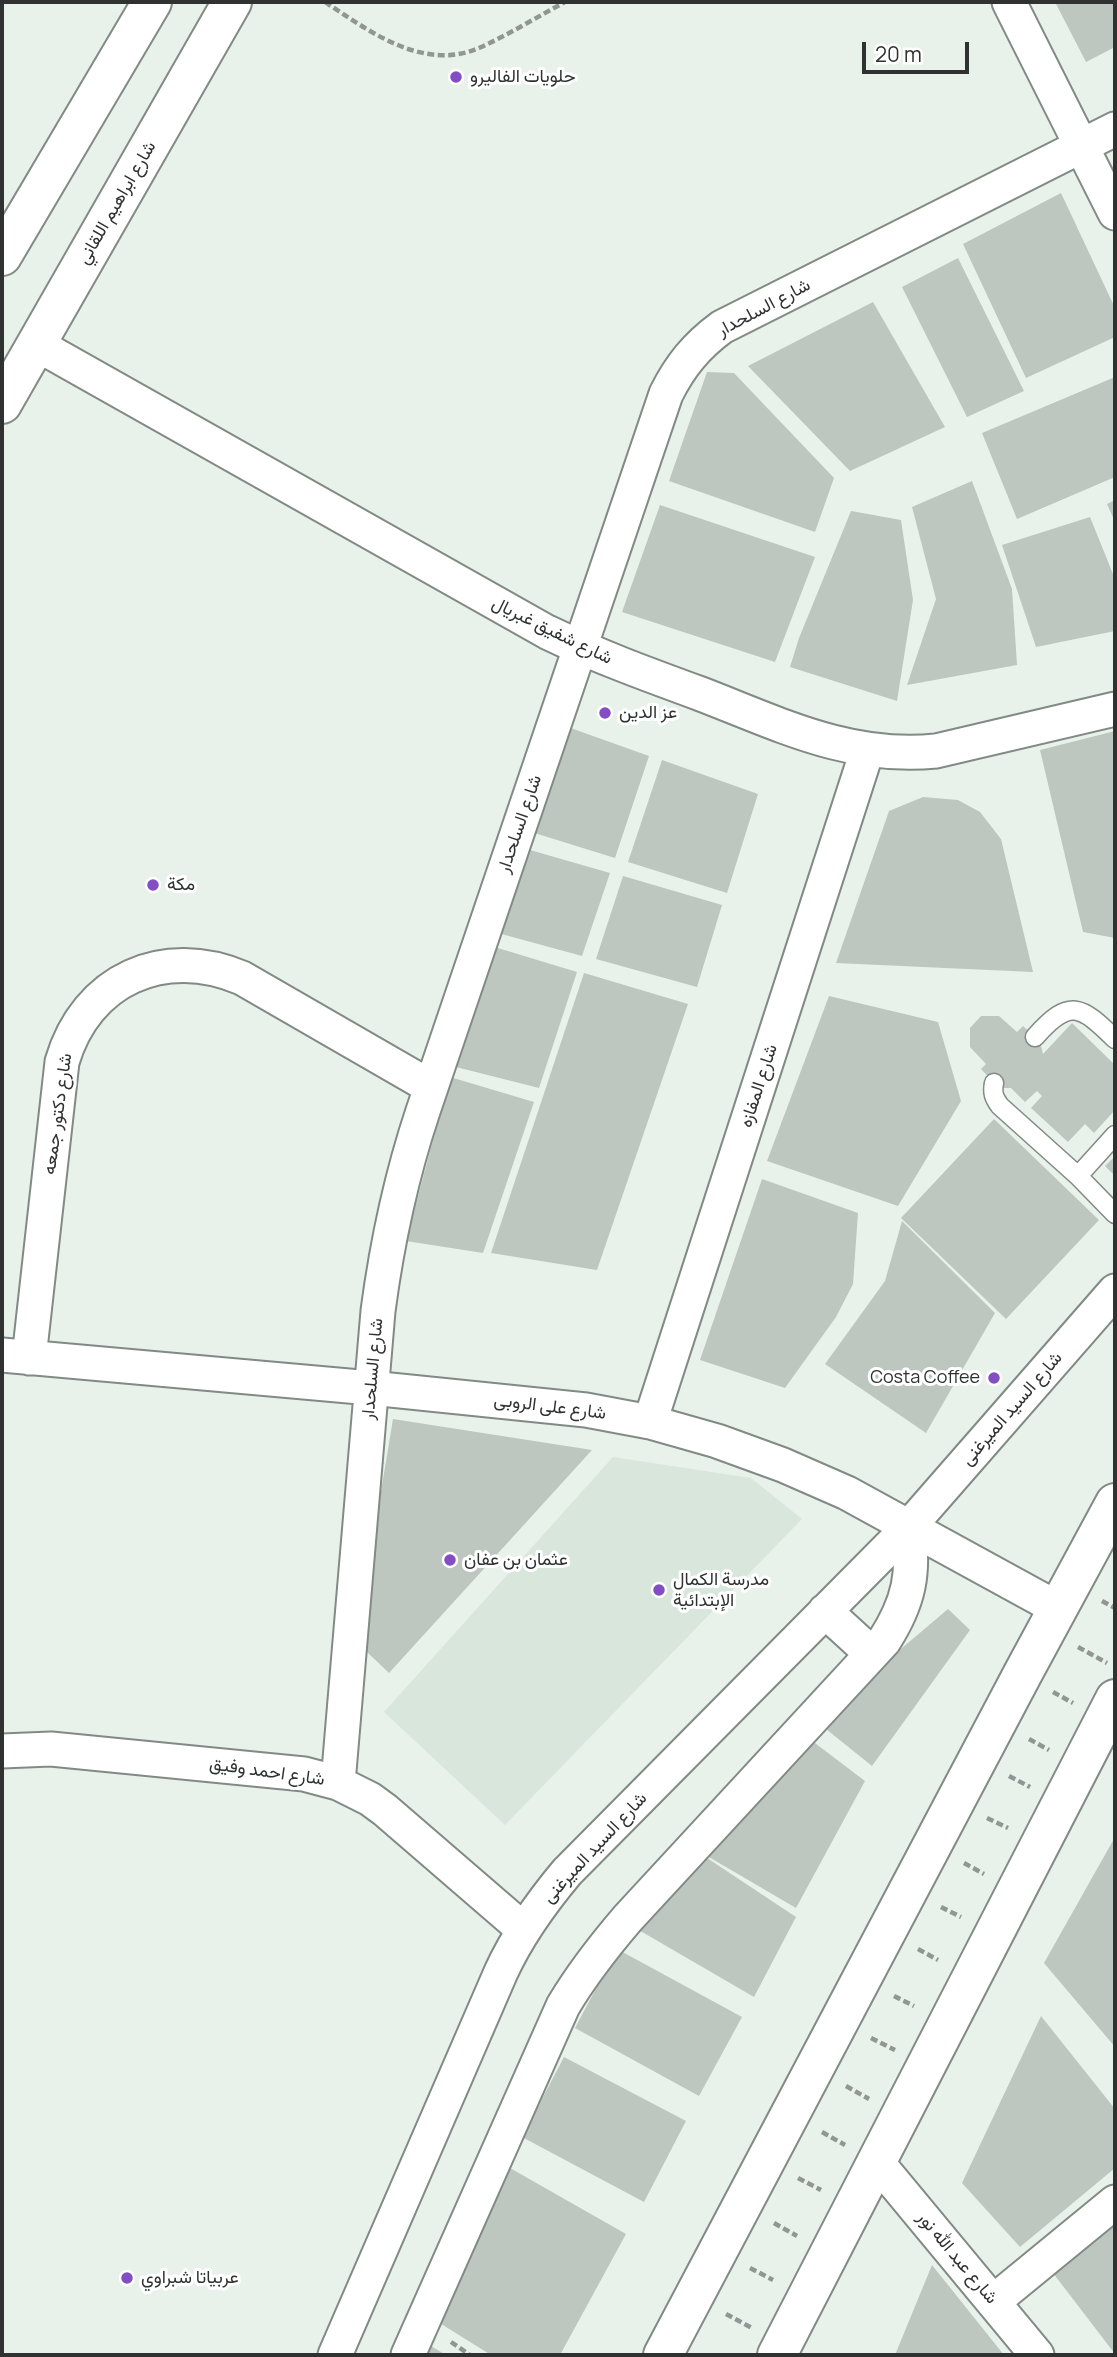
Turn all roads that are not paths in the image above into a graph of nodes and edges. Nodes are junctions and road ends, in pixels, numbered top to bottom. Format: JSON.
{"nodes":[{"id":1,"x":152,"y":2,"type":"edge"},
{"id":2,"x":232,"y":2,"type":"edge"},
{"id":3,"x":1009,"y":2,"type":"edge"},
{"id":4,"x":1115,"y":129,"type":"edge"},
{"id":5,"x":1083,"y":145,"type":"junction"},
{"id":6,"x":1115,"y":212,"type":"edge"},
{"id":7,"x":2,"y":256,"type":"edge"},
{"id":8,"x":36,"y":344,"type":"junction"},
{"id":9,"x":2,"y":404,"type":"edge"},
{"id":10,"x":580,"y":647,"type":"junction"},
{"id":11,"x":1115,"y":709,"type":"edge"},
{"id":12,"x":867,"y":751,"type":"junction"},
{"id":13,"x":1035,"y":1037,"type":"dead end"},
{"id":14,"x":1115,"y":1039,"type":"edge"},
{"id":15,"x":994,"y":1083,"type":"dead end"},
{"id":16,"x":431,"y":1087,"type":"junction"},
{"id":17,"x":1115,"y":1135,"type":"edge"},
{"id":18,"x":1078,"y":1176,"type":"junction"},
{"id":19,"x":1115,"y":1214,"type":"edge"},
{"id":20,"x":1115,"y":1291,"type":"edge"},
{"id":21,"x":15,"y":1356,"type":"edge"},
{"id":22,"x":372,"y":1388,"type":"junction"},
{"id":23,"x":650,"y":1422,"type":"junction"},
{"id":24,"x":1115,"y":1503,"type":"edge"},
{"id":25,"x":908,"y":1528,"type":"junction"},
{"id":26,"x":1057,"y":1608,"type":"junction"},
{"id":27,"x":825,"y":1611,"type":"junction"},
{"id":28,"x":872,"y":1654,"type":"junction"},
{"id":29,"x":1102,"y":1734,"type":"edge"},
{"id":30,"x":2,"y":1751,"type":"edge"},
{"id":31,"x":338,"y":1783,"type":"junction"},
{"id":32,"x":524,"y":1930,"type":"junction"},
{"id":33,"x":877,"y":2162,"type":"junction"},
{"id":34,"x":1115,"y":2202,"type":"edge"},
{"id":35,"x":993,"y":2302,"type":"junction"},
{"id":36,"x":780,"y":2350,"type":"edge"},
{"id":37,"x":335,"y":2355,"type":"edge"},
{"id":38,"x":408,"y":2355,"type":"edge"},
{"id":39,"x":663,"y":2355,"type":"edge"},
{"id":40,"x":1037,"y":2355,"type":"edge"}],
"edges":[{"from":1,"to":7,"type":"main road"},
{"from":2,"to":8,"type":"main road","name":"شارع ابراهيم اللقاني"},
{"from":3,"to":5,"type":"street"},
{"from":4,"to":5,"type":"street","name":"شارع السلحدار"},
{"from":5,"to":6,"type":"street"},
{"from":5,"to":10,"type":"street","name":"شارع السلحدار"},
{"from":8,"to":9,"type":"main road","name":"شارع ابراهيم اللقاني"},
{"from":8,"to":10,"type":"street","name":"شارع شفيق غبريال"},
{"from":10,"to":12,"type":"street","name":"شارع شفيق غبريال"},
{"from":10,"to":16,"type":"street","name":"شارع السلحدار"},
{"from":11,"to":12,"type":"street","name":"شارع شفيق غبريال"},
{"from":12,"to":23,"type":"street","name":"شارع المفازه"},
{"from":13,"to":14,"type":"lane"},
{"from":15,"to":18,"type":"lane"},
{"from":16,"to":21,"type":"street","name":"شارع دكتور جمعه"},
{"from":16,"to":22,"type":"street","name":"شارع السلحدار"},
{"from":17,"to":18,"type":"lane"},
{"from":18,"to":19,"type":"lane"},
{"from":20,"to":25,"type":"street","name":"شارع السيد الميرغنى"},
{"from":21,"to":22,"type":"street","name":"شارع على الروبى"},
{"from":22,"to":23,"type":"street","name":"شارع على الروبى"},
{"from":22,"to":31,"type":"street","name":"شارع السلحدار"},
{"from":23,"to":25,"type":"street","name":"شارع على الروبى"},
{"from":24,"to":26,"type":"main road"},
{"from":25,"to":26,"type":"street","name":"شارع على الروبى"},
{"from":25,"to":27,"type":"street","name":"شارع السيد الميرغنى"},
{"from":25,"to":28,"type":"street"},
{"from":26,"to":39,"type":"main road"},
{"from":27,"to":28,"type":"street"},
{"from":27,"to":32,"type":"street","name":"شارع السيد الميرغنى"},
{"from":28,"to":38,"type":"street"},
{"from":29,"to":33,"type":"main road"},
{"from":30,"to":31,"type":"street","name":"شارع احمد وفيق"},
{"from":31,"to":32,"type":"street","name":"شارع احمد وفيق"},
{"from":32,"to":37,"type":"street","name":"شارع السيد الميرغنى"},
{"from":33,"to":35,"type":"street","name":"شارع عبد الله نور"},
{"from":33,"to":36,"type":"main road"},
{"from":34,"to":35,"type":"street"},
{"from":35,"to":40,"type":"street","name":"شارع عبد الله نور"}]}
